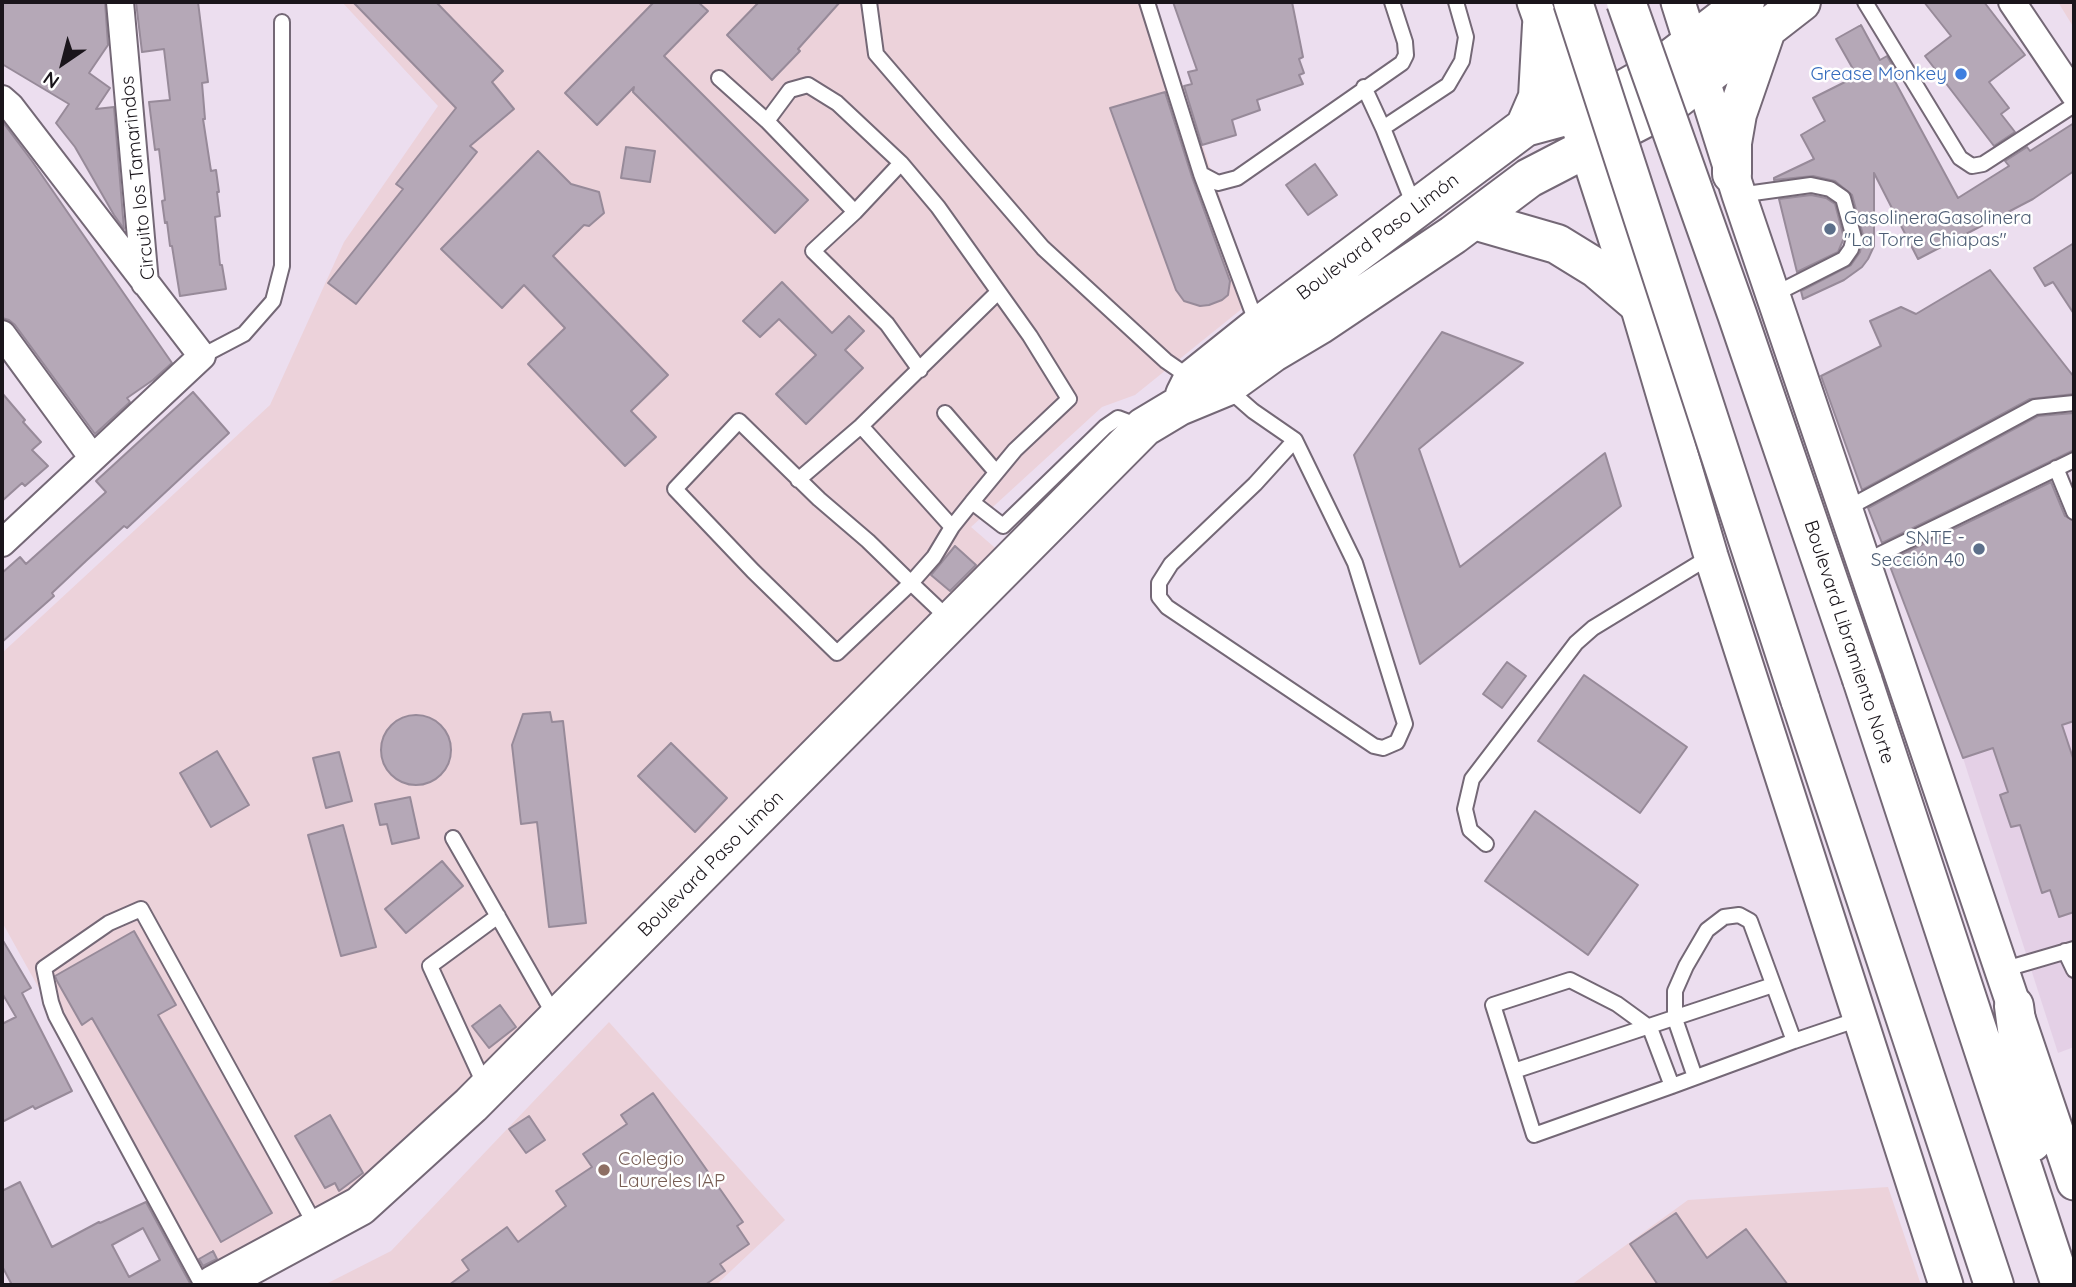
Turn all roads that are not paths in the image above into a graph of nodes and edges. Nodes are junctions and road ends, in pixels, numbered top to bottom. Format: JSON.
{"nodes":[{"id":1,"x":120,"y":2,"type":"edge"},
{"id":2,"x":869,"y":2,"type":"edge"},
{"id":3,"x":1147,"y":2,"type":"edge"},
{"id":4,"x":1392,"y":2,"type":"edge"},
{"id":5,"x":1455,"y":2,"type":"edge"},
{"id":6,"x":1573,"y":2,"type":"edge"},
{"id":7,"x":1626,"y":2,"type":"edge"},
{"id":8,"x":1678,"y":2,"type":"edge"},
{"id":9,"x":1801,"y":2,"type":"edge"},
{"id":10,"x":1865,"y":2,"type":"edge"},
{"id":11,"x":2012,"y":2,"type":"edge"},
{"id":12,"x":1743,"y":9,"type":"edge"},
{"id":13,"x":1538,"y":13,"type":"edge"},
{"id":14,"x":282,"y":22,"type":"dead end"},
{"id":15,"x":1692,"y":44,"type":"junction"},
{"id":16,"x":719,"y":78,"type":"dead end"},
{"id":17,"x":1702,"y":80,"type":"junction"},
{"id":18,"x":1364,"y":88,"type":"junction"},
{"id":19,"x":2074,"y":94,"type":"edge"},
{"id":20,"x":2,"y":99,"type":"edge"},
{"id":21,"x":2074,"y":105,"type":"edge"},
{"id":22,"x":767,"y":121,"type":"junction"},
{"id":23,"x":1593,"y":126,"type":"junction"},
{"id":24,"x":1525,"y":127,"type":"junction"},
{"id":25,"x":1383,"y":128,"type":"junction"},
{"id":26,"x":901,"y":163,"type":"junction"},
{"id":27,"x":1201,"y":174,"type":"junction"},
{"id":28,"x":1736,"y":185,"type":"junction"},
{"id":29,"x":1415,"y":208,"type":"junction"},
{"id":30,"x":855,"y":212,"type":"junction"},
{"id":31,"x":1474,"y":220,"type":"junction"},
{"id":32,"x":145,"y":283,"type":"junction"},
{"id":33,"x":998,"y":293,"type":"junction"},
{"id":34,"x":1773,"y":295,"type":"junction"},
{"id":35,"x":1636,"y":302,"type":"junction"},
{"id":36,"x":1265,"y":340,"type":"junction"},
{"id":37,"x":5,"y":347,"type":"edge"},
{"id":38,"x":202,"y":356,"type":"junction"},
{"id":39,"x":920,"y":370,"type":"junction"},
{"id":40,"x":1199,"y":391,"type":"junction"},
{"id":41,"x":2074,"y":403,"type":"edge"},
{"id":42,"x":945,"y":413,"type":"dead end"},
{"id":43,"x":861,"y":426,"type":"junction"},
{"id":44,"x":1144,"y":427,"type":"junction"},
{"id":45,"x":1296,"y":440,"type":"junction"},
{"id":46,"x":92,"y":457,"type":"junction"},
{"id":47,"x":2074,"y":460,"type":"edge"},
{"id":48,"x":2056,"y":468,"type":"junction"},
{"id":49,"x":996,"y":472,"type":"junction"},
{"id":50,"x":798,"y":480,"type":"junction"},
{"id":51,"x":972,"y":502,"type":"junction"},
{"id":52,"x":1846,"y":509,"type":"junction"},
{"id":53,"x":2074,"y":512,"type":"edge"},
{"id":54,"x":952,"y":527,"type":"junction"},
{"id":55,"x":2,"y":543,"type":"edge"},
{"id":56,"x":1711,"y":556,"type":"junction"},
{"id":57,"x":1864,"y":562,"type":"junction"},
{"id":58,"x":911,"y":583,"type":"junction"},
{"id":59,"x":951,"y":621,"type":"junction"},
{"id":60,"x":453,"y":838,"type":"dead end"},
{"id":61,"x":1486,"y":844,"type":"dead end"},
{"id":62,"x":498,"y":916,"type":"junction"},
{"id":63,"x":2070,"y":950,"type":"edge"},
{"id":64,"x":2002,"y":970,"type":"junction"},
{"id":65,"x":2074,"y":970,"type":"edge"},
{"id":66,"x":1773,"y":985,"type":"junction"},
{"id":67,"x":2014,"y":1006,"type":"junction"},
{"id":68,"x":1859,"y":1018,"type":"junction"},
{"id":69,"x":556,"y":1019,"type":"junction"},
{"id":70,"x":1675,"y":1019,"type":"junction"},
{"id":71,"x":1650,"y":1028,"type":"junction"},
{"id":72,"x":1794,"y":1041,"type":"junction"},
{"id":73,"x":1514,"y":1072,"type":"junction"},
{"id":74,"x":1695,"y":1077,"type":"junction"},
{"id":75,"x":1672,"y":1086,"type":"junction"},
{"id":76,"x":486,"y":1089,"type":"junction"},
{"id":77,"x":2074,"y":1183,"type":"edge"},
{"id":78,"x":318,"y":1229,"type":"junction"},
{"id":79,"x":2043,"y":1231,"type":"junction"},
{"id":80,"x":202,"y":1285,"type":"edge"},
{"id":81,"x":214,"y":1285,"type":"edge"},
{"id":82,"x":1946,"y":1285,"type":"edge"},
{"id":83,"x":1994,"y":1285,"type":"edge"},
{"id":84,"x":2061,"y":1285,"type":"edge"}],
"edges":[{"from":1,"to":32,"type":"street","name":"Circuito los Tamarindos"},
{"from":2,"to":40,"type":"lane"},
{"from":3,"to":27,"type":"lane"},
{"from":4,"to":18,"type":"lane"},
{"from":5,"to":25,"type":"lane"},
{"from":6,"to":83,"type":"main road","bridge":true},
{"from":7,"to":79,"type":"main road","name":"Boulevard Libramiento Norte","bridge":true},
{"from":8,"to":15,"type":"street"},
{"from":9,"to":12,"type":"main road"},
{"from":10,"to":21,"type":"lane"},
{"from":11,"to":19,"type":"street"},
{"from":12,"to":15,"type":"main road"},
{"from":12,"to":17,"type":"main road"},
{"from":12,"to":28,"type":"main road"},
{"from":13,"to":23,"type":"street"},
{"from":13,"to":24,"type":"main road"},
{"from":14,"to":38,"type":"lane"},
{"from":15,"to":17,"type":"street"},
{"from":15,"to":23,"type":"main road"},
{"from":16,"to":22,"type":"lane"},
{"from":17,"to":23,"type":"main road"},
{"from":17,"to":28,"type":"street"},
{"from":18,"to":25,"type":"lane"},
{"from":18,"to":27,"type":"lane"},
{"from":20,"to":32,"type":"street"},
{"from":22,"to":26,"type":"lane"},
{"from":22,"to":30,"type":"lane"},
{"from":23,"to":24,"type":"main road","name":"Boulevard Paso Limón"},
{"from":23,"to":31,"type":"main road","name":"Boulevard Paso Limón"},
{"from":23,"to":35,"type":"street"},
{"from":24,"to":29,"type":"main road","name":"Boulevard Paso Limón"},
{"from":25,"to":29,"type":"lane"},
{"from":26,"to":30,"type":"lane"},
{"from":26,"to":33,"type":"lane"},
{"from":27,"to":36,"type":"lane"},
{"from":28,"to":34,"type":"street"},
{"from":28,"to":34,"type":"lane"},
{"from":29,"to":36,"type":"main road","name":"Boulevard Paso Limón"},
{"from":30,"to":39,"type":"lane"},
{"from":31,"to":35,"type":"main road"},
{"from":31,"to":36,"type":"main road","name":"Boulevard Paso Limón"},
{"from":32,"to":38,"type":"street","name":"Circuito los Tamarindos"},
{"from":33,"to":39,"type":"lane"},
{"from":33,"to":49,"type":"lane"},
{"from":34,"to":52,"type":"street"},
{"from":35,"to":56,"type":"street"},
{"from":36,"to":40,"type":"main road","name":"Boulevard Paso Limón"},
{"from":37,"to":46,"type":"street"},
{"from":38,"to":46,"type":"street"},
{"from":39,"to":43,"type":"lane"},
{"from":40,"to":44,"type":"main road","name":"Boulevard Paso Limón"},
{"from":40,"to":45,"type":"lane"},
{"from":41,"to":52,"type":"lane"},
{"from":42,"to":49,"type":"lane"},
{"from":43,"to":50,"type":"lane"},
{"from":43,"to":54,"type":"lane"},
{"from":44,"to":51,"type":"lane"},
{"from":44,"to":59,"type":"main road","name":"Boulevard Paso Limón"},
{"from":45,"to":45,"type":"lane"},
{"from":46,"to":55,"type":"street"},
{"from":47,"to":48,"type":"lane"},
{"from":48,"to":53,"type":"lane"},
{"from":48,"to":57,"type":"lane"},
{"from":49,"to":51,"type":"lane"},
{"from":50,"to":58,"type":"lane"},
{"from":50,"to":58,"type":"lane"},
{"from":51,"to":54,"type":"lane"},
{"from":52,"to":57,"type":"street"},
{"from":54,"to":58,"type":"lane"},
{"from":56,"to":61,"type":"lane"},
{"from":56,"to":68,"type":"street"},
{"from":57,"to":64,"type":"street"},
{"from":58,"to":59,"type":"lane"},
{"from":59,"to":69,"type":"main road","name":"Boulevard Paso Limón"},
{"from":60,"to":62,"type":"lane"},
{"from":62,"to":69,"type":"lane"},
{"from":62,"to":76,"type":"lane"},
{"from":63,"to":64,"type":"lane"},
{"from":63,"to":65,"type":"lane"},
{"from":64,"to":67,"type":"street"},
{"from":66,"to":70,"type":"lane"},
{"from":66,"to":70,"type":"lane"},
{"from":66,"to":72,"type":"lane"},
{"from":67,"to":77,"type":"street"},
{"from":67,"to":79,"type":"main road"},
{"from":68,"to":72,"type":"lane"},
{"from":68,"to":82,"type":"street"},
{"from":69,"to":76,"type":"main road","name":"Boulevard Paso Limón"},
{"from":70,"to":71,"type":"lane"},
{"from":70,"to":74,"type":"lane"},
{"from":71,"to":73,"type":"lane"},
{"from":71,"to":73,"type":"lane"},
{"from":71,"to":75,"type":"lane"},
{"from":72,"to":74,"type":"lane"},
{"from":73,"to":75,"type":"lane"},
{"from":74,"to":75,"type":"lane"},
{"from":76,"to":78,"type":"main road","name":"Boulevard Paso Limón"},
{"from":78,"to":80,"type":"lane"},
{"from":78,"to":81,"type":"main road","name":"Boulevard Paso Limón"},
{"from":79,"to":84,"type":"main road","name":"Boulevard Libramiento Norte"}]}
